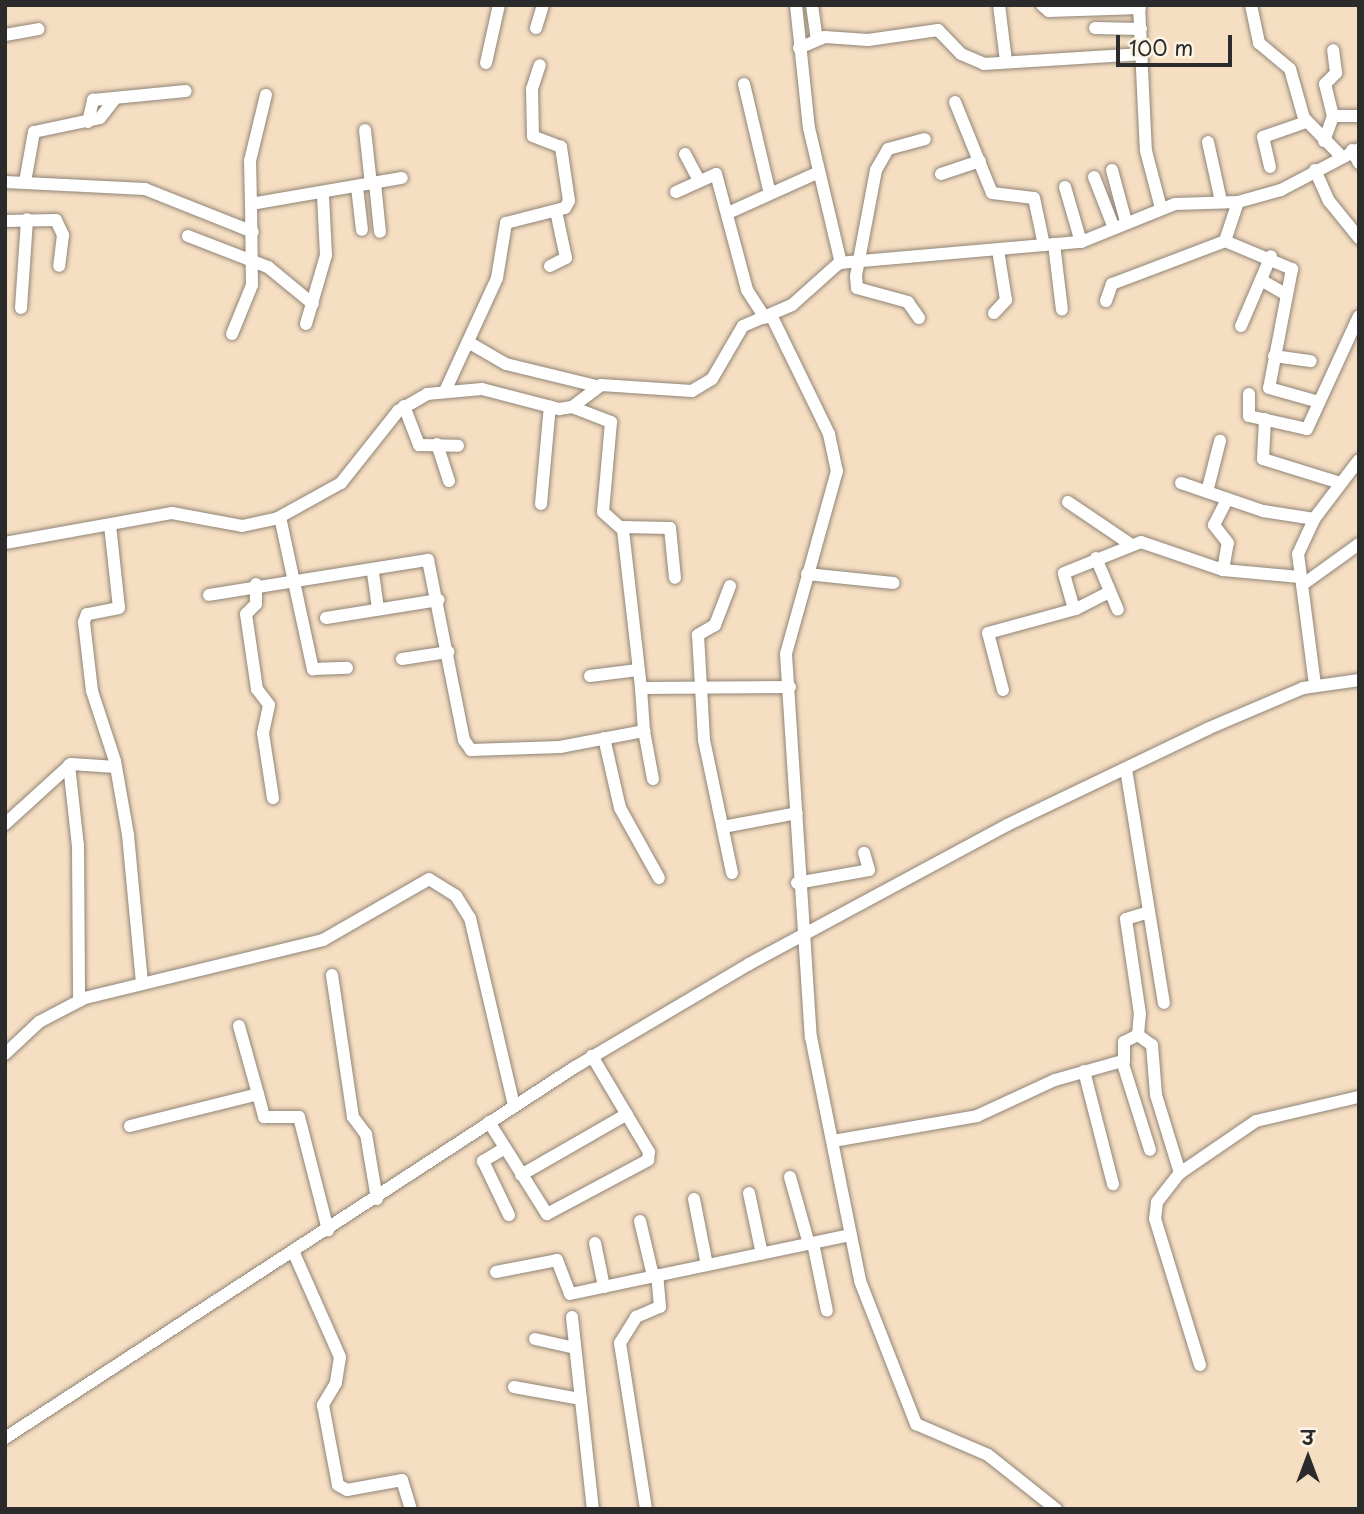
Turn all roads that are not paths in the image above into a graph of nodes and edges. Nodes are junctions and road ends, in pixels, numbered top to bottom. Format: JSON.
{"nodes":[{"id":1,"x":499,"y":5,"type":"edge"},
{"id":2,"x":543,"y":5,"type":"edge"},
{"id":3,"x":796,"y":5,"type":"edge"},
{"id":4,"x":812,"y":5,"type":"edge"},
{"id":5,"x":999,"y":5,"type":"edge"},
{"id":6,"x":1042,"y":5,"type":"edge"},
{"id":7,"x":1251,"y":5,"type":"edge"},
{"id":8,"x":1073,"y":7,"type":"edge"},
{"id":9,"x":1140,"y":7,"type":"edge"},
{"id":10,"x":536,"y":28,"type":"dead end"},
{"id":11,"x":38,"y":29,"type":"dead end"},
{"id":12,"x":1095,"y":29,"type":"dead end"},
{"id":13,"x":1141,"y":29,"type":"junction"},
{"id":14,"x":5,"y":34,"type":"edge"},
{"id":15,"x":817,"y":40,"type":"junction"},
{"id":16,"x":799,"y":48,"type":"junction"},
{"id":17,"x":1333,"y":50,"type":"dead end"},
{"id":18,"x":1143,"y":54,"type":"junction"},
{"id":19,"x":1006,"y":61,"type":"junction"},
{"id":20,"x":486,"y":63,"type":"dead end"},
{"id":21,"x":540,"y":65,"type":"dead end"},
{"id":22,"x":744,"y":84,"type":"dead end"},
{"id":23,"x":186,"y":91,"type":"dead end"},
{"id":24,"x":266,"y":95,"type":"dead end"},
{"id":25,"x":115,"y":99,"type":"junction"},
{"id":26,"x":955,"y":102,"type":"dead end"},
{"id":27,"x":1333,"y":116,"type":"junction"},
{"id":28,"x":1359,"y":116,"type":"edge"},
{"id":29,"x":88,"y":122,"type":"junction"},
{"id":30,"x":1306,"y":122,"type":"junction"},
{"id":31,"x":365,"y":130,"type":"dead end"},
{"id":32,"x":925,"y":139,"type":"dead end"},
{"id":33,"x":1324,"y":141,"type":"junction"},
{"id":34,"x":1208,"y":142,"type":"dead end"},
{"id":35,"x":1350,"y":151,"type":"edge"},
{"id":36,"x":685,"y":154,"type":"dead end"},
{"id":37,"x":980,"y":161,"type":"junction"},
{"id":38,"x":1359,"y":163,"type":"edge"},
{"id":39,"x":1270,"y":167,"type":"dead end"},
{"id":40,"x":1112,"y":170,"type":"dead end"},
{"id":41,"x":1315,"y":170,"type":"junction"},
{"id":42,"x":817,"y":173,"type":"junction"},
{"id":43,"x":941,"y":174,"type":"dead end"},
{"id":44,"x":1094,"y":177,"type":"dead end"},
{"id":45,"x":402,"y":178,"type":"dead end"},
{"id":46,"x":698,"y":178,"type":"junction"},
{"id":47,"x":5,"y":181,"type":"edge"},
{"id":48,"x":25,"y":182,"type":"junction"},
{"id":49,"x":373,"y":183,"type":"junction"},
{"id":50,"x":357,"y":187,"type":"junction"},
{"id":51,"x":1065,"y":187,"type":"dead end"},
{"id":52,"x":769,"y":190,"type":"junction"},
{"id":53,"x":676,"y":192,"type":"dead end"},
{"id":54,"x":323,"y":195,"type":"junction"},
{"id":55,"x":1220,"y":201,"type":"junction"},
{"id":56,"x":1238,"y":202,"type":"junction"},
{"id":57,"x":251,"y":204,"type":"junction"},
{"id":58,"x":1161,"y":208,"type":"junction"},
{"id":59,"x":556,"y":211,"type":"junction"},
{"id":60,"x":728,"y":213,"type":"junction"},
{"id":61,"x":27,"y":219,"type":"junction"},
{"id":62,"x":5,"y":221,"type":"edge"},
{"id":63,"x":1120,"y":225,"type":"junction"},
{"id":64,"x":362,"y":230,"type":"dead end"},
{"id":65,"x":253,"y":232,"type":"junction"},
{"id":66,"x":380,"y":232,"type":"dead end"},
{"id":67,"x":188,"y":236,"type":"dead end"},
{"id":68,"x":1359,"y":238,"type":"edge"},
{"id":69,"x":1226,"y":241,"type":"junction"},
{"id":70,"x":1081,"y":242,"type":"junction"},
{"id":71,"x":1049,"y":245,"type":"junction"},
{"id":72,"x":998,"y":250,"type":"junction"},
{"id":73,"x":1271,"y":256,"type":"junction"},
{"id":74,"x":857,"y":260,"type":"junction"},
{"id":75,"x":255,"y":261,"type":"junction"},
{"id":76,"x":841,"y":263,"type":"junction"},
{"id":77,"x":550,"y":266,"type":"dead end"},
{"id":78,"x":59,"y":267,"type":"dead end"},
{"id":79,"x":1261,"y":280,"type":"junction"},
{"id":80,"x":1285,"y":294,"type":"junction"},
{"id":81,"x":1106,"y":301,"type":"dead end"},
{"id":82,"x":313,"y":304,"type":"junction"},
{"id":83,"x":22,"y":308,"type":"dead end"},
{"id":84,"x":1062,"y":310,"type":"dead end"},
{"id":85,"x":994,"y":313,"type":"dead end"},
{"id":86,"x":1359,"y":316,"type":"edge"},
{"id":87,"x":768,"y":317,"type":"junction"},
{"id":88,"x":919,"y":318,"type":"dead end"},
{"id":89,"x":306,"y":324,"type":"dead end"},
{"id":90,"x":1241,"y":326,"type":"dead end"},
{"id":91,"x":232,"y":334,"type":"dead end"},
{"id":92,"x":468,"y":342,"type":"junction"},
{"id":93,"x":1345,"y":346,"type":"junction"},
{"id":94,"x":1359,"y":350,"type":"edge"},
{"id":95,"x":1274,"y":356,"type":"junction"},
{"id":96,"x":1311,"y":361,"type":"dead end"},
{"id":97,"x":446,"y":389,"type":"junction"},
{"id":98,"x":1249,"y":394,"type":"dead end"},
{"id":99,"x":584,"y":396,"type":"junction"},
{"id":100,"x":1319,"y":402,"type":"junction"},
{"id":101,"x":404,"y":406,"type":"junction"},
{"id":102,"x":550,"y":406,"type":"junction"},
{"id":103,"x":1265,"y":419,"type":"junction"},
{"id":104,"x":1220,"y":441,"type":"dead end"},
{"id":105,"x":437,"y":444,"type":"junction"},
{"id":106,"x":458,"y":446,"type":"dead end"},
{"id":107,"x":1359,"y":460,"type":"edge"},
{"id":108,"x":449,"y":481,"type":"dead end"},
{"id":109,"x":1181,"y":483,"type":"dead end"},
{"id":110,"x":1340,"y":483,"type":"junction"},
{"id":111,"x":1207,"y":492,"type":"junction"},
{"id":112,"x":1227,"y":499,"type":"junction"},
{"id":113,"x":1068,"y":502,"type":"dead end"},
{"id":114,"x":541,"y":504,"type":"dead end"},
{"id":115,"x":280,"y":517,"type":"junction"},
{"id":116,"x":1314,"y":519,"type":"junction"},
{"id":117,"x":110,"y":525,"type":"junction"},
{"id":118,"x":622,"y":527,"type":"junction"},
{"id":119,"x":5,"y":543,"type":"edge"},
{"id":120,"x":1130,"y":544,"type":"junction"},
{"id":121,"x":1359,"y":544,"type":"edge"},
{"id":122,"x":1096,"y":558,"type":"junction"},
{"id":123,"x":1223,"y":570,"type":"junction"},
{"id":124,"x":373,"y":573,"type":"junction"},
{"id":125,"x":807,"y":574,"type":"junction"},
{"id":126,"x":675,"y":578,"type":"dead end"},
{"id":127,"x":297,"y":579,"type":"junction"},
{"id":128,"x":1301,"y":581,"type":"junction"},
{"id":129,"x":894,"y":583,"type":"dead end"},
{"id":130,"x":256,"y":584,"type":"junction"},
{"id":131,"x":730,"y":586,"type":"dead end"},
{"id":132,"x":1110,"y":592,"type":"junction"},
{"id":133,"x":209,"y":595,"type":"dead end"},
{"id":134,"x":439,"y":600,"type":"junction"},
{"id":135,"x":378,"y":608,"type":"junction"},
{"id":136,"x":1074,"y":610,"type":"junction"},
{"id":137,"x":1118,"y":611,"type":"dead end"},
{"id":138,"x":327,"y":618,"type":"dead end"},
{"id":139,"x":448,"y":652,"type":"junction"},
{"id":140,"x":402,"y":659,"type":"dead end"},
{"id":141,"x":348,"y":668,"type":"dead end"},
{"id":142,"x":638,"y":670,"type":"junction"},
{"id":143,"x":590,"y":676,"type":"dead end"},
{"id":144,"x":1359,"y":680,"type":"edge"},
{"id":145,"x":1315,"y":685,"type":"junction"},
{"id":146,"x":701,"y":687,"type":"junction"},
{"id":147,"x":790,"y":687,"type":"junction"},
{"id":148,"x":640,"y":688,"type":"junction"},
{"id":149,"x":1003,"y":690,"type":"dead end"},
{"id":150,"x":643,"y":732,"type":"junction"},
{"id":151,"x":604,"y":738,"type":"junction"},
{"id":152,"x":116,"y":764,"type":"junction"},
{"id":153,"x":69,"y":765,"type":"junction"},
{"id":154,"x":1126,"y":769,"type":"junction"},
{"id":155,"x":653,"y":779,"type":"dead end"},
{"id":156,"x":273,"y":797,"type":"dead end"},
{"id":157,"x":797,"y":813,"type":"junction"},
{"id":158,"x":5,"y":824,"type":"edge"},
{"id":159,"x":723,"y":827,"type":"junction"},
{"id":160,"x":864,"y":853,"type":"dead end"},
{"id":161,"x":732,"y":873,"type":"dead end"},
{"id":162,"x":659,"y":878,"type":"dead end"},
{"id":163,"x":797,"y":883,"type":"junction"},
{"id":164,"x":1149,"y":912,"type":"junction"},
{"id":165,"x":801,"y":935,"type":"junction"},
{"id":166,"x":332,"y":975,"type":"dead end"},
{"id":167,"x":142,"y":982,"type":"junction"},
{"id":168,"x":79,"y":1001,"type":"junction"},
{"id":169,"x":1164,"y":1003,"type":"dead end"},
{"id":170,"x":239,"y":1026,"type":"dead end"},
{"id":171,"x":1139,"y":1035,"type":"junction"},
{"id":172,"x":5,"y":1054,"type":"edge"},
{"id":173,"x":592,"y":1056,"type":"junction"},
{"id":174,"x":1124,"y":1062,"type":"junction"},
{"id":175,"x":1084,"y":1071,"type":"junction"},
{"id":176,"x":258,"y":1094,"type":"junction"},
{"id":177,"x":1358,"y":1097,"type":"edge"},
{"id":178,"x":514,"y":1106,"type":"junction"},
{"id":179,"x":627,"y":1114,"type":"junction"},
{"id":180,"x":489,"y":1122,"type":"junction"},
{"id":181,"x":130,"y":1126,"type":"dead end"},
{"id":182,"x":833,"y":1141,"type":"junction"},
{"id":183,"x":505,"y":1148,"type":"junction"},
{"id":184,"x":1150,"y":1150,"type":"dead end"},
{"id":185,"x":1180,"y":1173,"type":"junction"},
{"id":186,"x":521,"y":1175,"type":"junction"},
{"id":187,"x":790,"y":1177,"type":"dead end"},
{"id":188,"x":1113,"y":1184,"type":"dead end"},
{"id":189,"x":749,"y":1193,"type":"dead end"},
{"id":190,"x":377,"y":1199,"type":"junction"},
{"id":191,"x":694,"y":1199,"type":"dead end"},
{"id":192,"x":509,"y":1215,"type":"dead end"},
{"id":193,"x":640,"y":1221,"type":"dead end"},
{"id":194,"x":328,"y":1230,"type":"junction"},
{"id":195,"x":851,"y":1235,"type":"junction"},
{"id":196,"x":594,"y":1243,"type":"dead end"},
{"id":197,"x":811,"y":1243,"type":"junction"},
{"id":198,"x":292,"y":1251,"type":"junction"},
{"id":199,"x":762,"y":1254,"type":"junction"},
{"id":200,"x":707,"y":1265,"type":"junction"},
{"id":201,"x":496,"y":1272,"type":"dead end"},
{"id":202,"x":655,"y":1276,"type":"junction"},
{"id":203,"x":604,"y":1287,"type":"junction"},
{"id":204,"x":827,"y":1311,"type":"dead end"},
{"id":205,"x":572,"y":1317,"type":"dead end"},
{"id":206,"x":536,"y":1339,"type":"dead end"},
{"id":207,"x":575,"y":1348,"type":"junction"},
{"id":208,"x":1199,"y":1365,"type":"dead end"},
{"id":209,"x":514,"y":1387,"type":"dead end"},
{"id":210,"x":581,"y":1399,"type":"junction"},
{"id":211,"x":5,"y":1438,"type":"edge"},
{"id":212,"x":411,"y":1509,"type":"edge"},
{"id":213,"x":593,"y":1509,"type":"edge"},
{"id":214,"x":646,"y":1509,"type":"edge"},
{"id":215,"x":1056,"y":1509,"type":"edge"}],
"edges":[{"from":1,"to":20,"type":"street"},
{"from":2,"to":10,"type":"street"},
{"from":3,"to":16,"type":"street"},
{"from":4,"to":15,"type":"street"},
{"from":5,"to":19,"type":"street"},
{"from":6,"to":8,"type":"street"},
{"from":7,"to":30,"type":"street"},
{"from":8,"to":9,"type":"street"},
{"from":9,"to":13,"type":"street"},
{"from":11,"to":14,"type":"street"},
{"from":12,"to":13,"type":"street"},
{"from":13,"to":18,"type":"street"},
{"from":15,"to":16,"type":"street"},
{"from":15,"to":19,"type":"street"},
{"from":16,"to":42,"type":"street"},
{"from":17,"to":27,"type":"street"},
{"from":18,"to":19,"type":"street"},
{"from":18,"to":58,"type":"street"},
{"from":21,"to":59,"type":"street"},
{"from":22,"to":52,"type":"street"},
{"from":23,"to":25,"type":"street"},
{"from":24,"to":57,"type":"street"},
{"from":25,"to":29,"type":"street"},
{"from":25,"to":29,"type":"street"},
{"from":26,"to":37,"type":"street"},
{"from":27,"to":28,"type":"street"},
{"from":27,"to":33,"type":"street"},
{"from":29,"to":48,"type":"street"},
{"from":30,"to":33,"type":"street"},
{"from":30,"to":39,"type":"street"},
{"from":31,"to":49,"type":"street"},
{"from":32,"to":74,"type":"street"},
{"from":33,"to":35,"type":"street"},
{"from":34,"to":55,"type":"street"},
{"from":35,"to":38,"type":"street"},
{"from":35,"to":41,"type":"street"},
{"from":36,"to":46,"type":"street"},
{"from":37,"to":43,"type":"street"},
{"from":37,"to":71,"type":"street"},
{"from":40,"to":63,"type":"street"},
{"from":41,"to":56,"type":"street"},
{"from":41,"to":68,"type":"street"},
{"from":42,"to":52,"type":"street"},
{"from":42,"to":76,"type":"street"},
{"from":44,"to":63,"type":"street"},
{"from":45,"to":49,"type":"street"},
{"from":46,"to":53,"type":"street"},
{"from":46,"to":60,"type":"street"},
{"from":47,"to":48,"type":"street"},
{"from":48,"to":65,"type":"street"},
{"from":49,"to":50,"type":"street"},
{"from":49,"to":66,"type":"street"},
{"from":50,"to":54,"type":"street"},
{"from":50,"to":64,"type":"street"},
{"from":51,"to":70,"type":"street"},
{"from":52,"to":60,"type":"street"},
{"from":54,"to":57,"type":"street"},
{"from":54,"to":82,"type":"street"},
{"from":55,"to":56,"type":"street"},
{"from":55,"to":58,"type":"street"},
{"from":56,"to":69,"type":"street"},
{"from":57,"to":65,"type":"street"},
{"from":58,"to":63,"type":"street"},
{"from":59,"to":77,"type":"street"},
{"from":59,"to":92,"type":"street"},
{"from":60,"to":87,"type":"street"},
{"from":61,"to":62,"type":"street"},
{"from":61,"to":78,"type":"street"},
{"from":61,"to":83,"type":"street"},
{"from":63,"to":70,"type":"street"},
{"from":65,"to":75,"type":"street"},
{"from":67,"to":75,"type":"street"},
{"from":69,"to":73,"type":"street"},
{"from":69,"to":81,"type":"street"},
{"from":70,"to":71,"type":"street"},
{"from":71,"to":72,"type":"street"},
{"from":71,"to":84,"type":"street"},
{"from":72,"to":74,"type":"street"},
{"from":72,"to":85,"type":"street"},
{"from":73,"to":79,"type":"street"},
{"from":73,"to":80,"type":"street"},
{"from":74,"to":76,"type":"street"},
{"from":74,"to":88,"type":"street"},
{"from":75,"to":82,"type":"street"},
{"from":75,"to":91,"type":"street"},
{"from":76,"to":87,"type":"street"},
{"from":79,"to":80,"type":"street"},
{"from":79,"to":90,"type":"street"},
{"from":80,"to":95,"type":"street"},
{"from":82,"to":89,"type":"street"},
{"from":86,"to":93,"type":"street"},
{"from":87,"to":99,"type":"street"},
{"from":87,"to":125,"type":"street"},
{"from":92,"to":97,"type":"street"},
{"from":92,"to":99,"type":"street"},
{"from":93,"to":94,"type":"street"},
{"from":93,"to":100,"type":"street"},
{"from":95,"to":96,"type":"street"},
{"from":95,"to":100,"type":"street"},
{"from":97,"to":101,"type":"street"},
{"from":97,"to":102,"type":"street"},
{"from":98,"to":103,"type":"street"},
{"from":99,"to":102,"type":"street"},
{"from":99,"to":118,"type":"street"},
{"from":100,"to":103,"type":"street"},
{"from":101,"to":105,"type":"street"},
{"from":101,"to":115,"type":"street"},
{"from":102,"to":114,"type":"street"},
{"from":103,"to":110,"type":"street"},
{"from":104,"to":111,"type":"street"},
{"from":105,"to":106,"type":"street"},
{"from":105,"to":108,"type":"street"},
{"from":107,"to":110,"type":"street"},
{"from":109,"to":111,"type":"street"},
{"from":110,"to":116,"type":"street"},
{"from":111,"to":112,"type":"street"},
{"from":112,"to":116,"type":"street"},
{"from":112,"to":123,"type":"street"},
{"from":113,"to":120,"type":"street"},
{"from":115,"to":117,"type":"street"},
{"from":115,"to":127,"type":"street"},
{"from":116,"to":128,"type":"street"},
{"from":117,"to":119,"type":"street"},
{"from":117,"to":152,"type":"street"},
{"from":118,"to":126,"type":"street"},
{"from":118,"to":142,"type":"street"},
{"from":120,"to":122,"type":"street"},
{"from":120,"to":123,"type":"street"},
{"from":121,"to":128,"type":"street"},
{"from":122,"to":132,"type":"street"},
{"from":122,"to":136,"type":"street"},
{"from":123,"to":128,"type":"street"},
{"from":124,"to":127,"type":"street"},
{"from":124,"to":134,"type":"street"},
{"from":124,"to":135,"type":"street"},
{"from":125,"to":129,"type":"street"},
{"from":125,"to":147,"type":"street"},
{"from":127,"to":130,"type":"street"},
{"from":127,"to":141,"type":"street"},
{"from":128,"to":145,"type":"street"},
{"from":130,"to":133,"type":"street"},
{"from":130,"to":156,"type":"street"},
{"from":131,"to":146,"type":"street"},
{"from":132,"to":136,"type":"street"},
{"from":132,"to":137,"type":"street"},
{"from":134,"to":135,"type":"street"},
{"from":134,"to":139,"type":"street"},
{"from":135,"to":138,"type":"street"},
{"from":136,"to":149,"type":"street"},
{"from":139,"to":140,"type":"street"},
{"from":139,"to":151,"type":"street"},
{"from":142,"to":143,"type":"street"},
{"from":142,"to":148,"type":"street"},
{"from":144,"to":145,"type":"street"},
{"from":145,"to":154,"type":"street"},
{"from":146,"to":147,"type":"street"},
{"from":146,"to":148,"type":"street"},
{"from":146,"to":159,"type":"street"},
{"from":147,"to":157,"type":"street"},
{"from":148,"to":150,"type":"street"},
{"from":150,"to":151,"type":"street"},
{"from":150,"to":155,"type":"street"},
{"from":151,"to":162,"type":"street"},
{"from":152,"to":153,"type":"street"},
{"from":152,"to":167,"type":"street"},
{"from":153,"to":158,"type":"street"},
{"from":153,"to":168,"type":"street"},
{"from":154,"to":164,"type":"street"},
{"from":154,"to":165,"type":"street"},
{"from":157,"to":159,"type":"street"},
{"from":157,"to":163,"type":"street"},
{"from":159,"to":161,"type":"street"},
{"from":160,"to":163,"type":"street"},
{"from":163,"to":165,"type":"street"},
{"from":164,"to":169,"type":"street"},
{"from":164,"to":171,"type":"street"},
{"from":165,"to":173,"type":"street"},
{"from":165,"to":182,"type":"street"},
{"from":166,"to":190,"type":"street"},
{"from":167,"to":168,"type":"street"},
{"from":167,"to":178,"type":"street"},
{"from":168,"to":172,"type":"street"},
{"from":170,"to":176,"type":"street"},
{"from":171,"to":174,"type":"street"},
{"from":171,"to":185,"type":"street"},
{"from":173,"to":178,"type":"street"},
{"from":173,"to":179,"type":"street"},
{"from":174,"to":175,"type":"street"},
{"from":174,"to":184,"type":"street"},
{"from":175,"to":182,"type":"street"},
{"from":175,"to":188,"type":"street"},
{"from":176,"to":181,"type":"street"},
{"from":176,"to":194,"type":"street"},
{"from":177,"to":185,"type":"street"},
{"from":178,"to":180,"type":"street"},
{"from":179,"to":186,"type":"street"},
{"from":179,"to":186,"type":"street"},
{"from":180,"to":183,"type":"street"},
{"from":180,"to":190,"type":"street"},
{"from":182,"to":195,"type":"street"},
{"from":183,"to":186,"type":"street"},
{"from":183,"to":192,"type":"street"},
{"from":185,"to":208,"type":"street"},
{"from":187,"to":197,"type":"street"},
{"from":189,"to":199,"type":"street"},
{"from":190,"to":194,"type":"street"},
{"from":191,"to":200,"type":"street"},
{"from":193,"to":202,"type":"street"},
{"from":194,"to":198,"type":"street"},
{"from":195,"to":197,"type":"street"},
{"from":195,"to":215,"type":"street"},
{"from":196,"to":203,"type":"street"},
{"from":197,"to":199,"type":"street"},
{"from":197,"to":204,"type":"street"},
{"from":198,"to":211,"type":"street"},
{"from":198,"to":212,"type":"street"},
{"from":199,"to":200,"type":"street"},
{"from":200,"to":202,"type":"street"},
{"from":201,"to":203,"type":"street"},
{"from":202,"to":203,"type":"street"},
{"from":202,"to":214,"type":"street"},
{"from":205,"to":207,"type":"street"},
{"from":206,"to":207,"type":"street"},
{"from":207,"to":210,"type":"street"},
{"from":209,"to":210,"type":"street"},
{"from":210,"to":213,"type":"street"}]}
